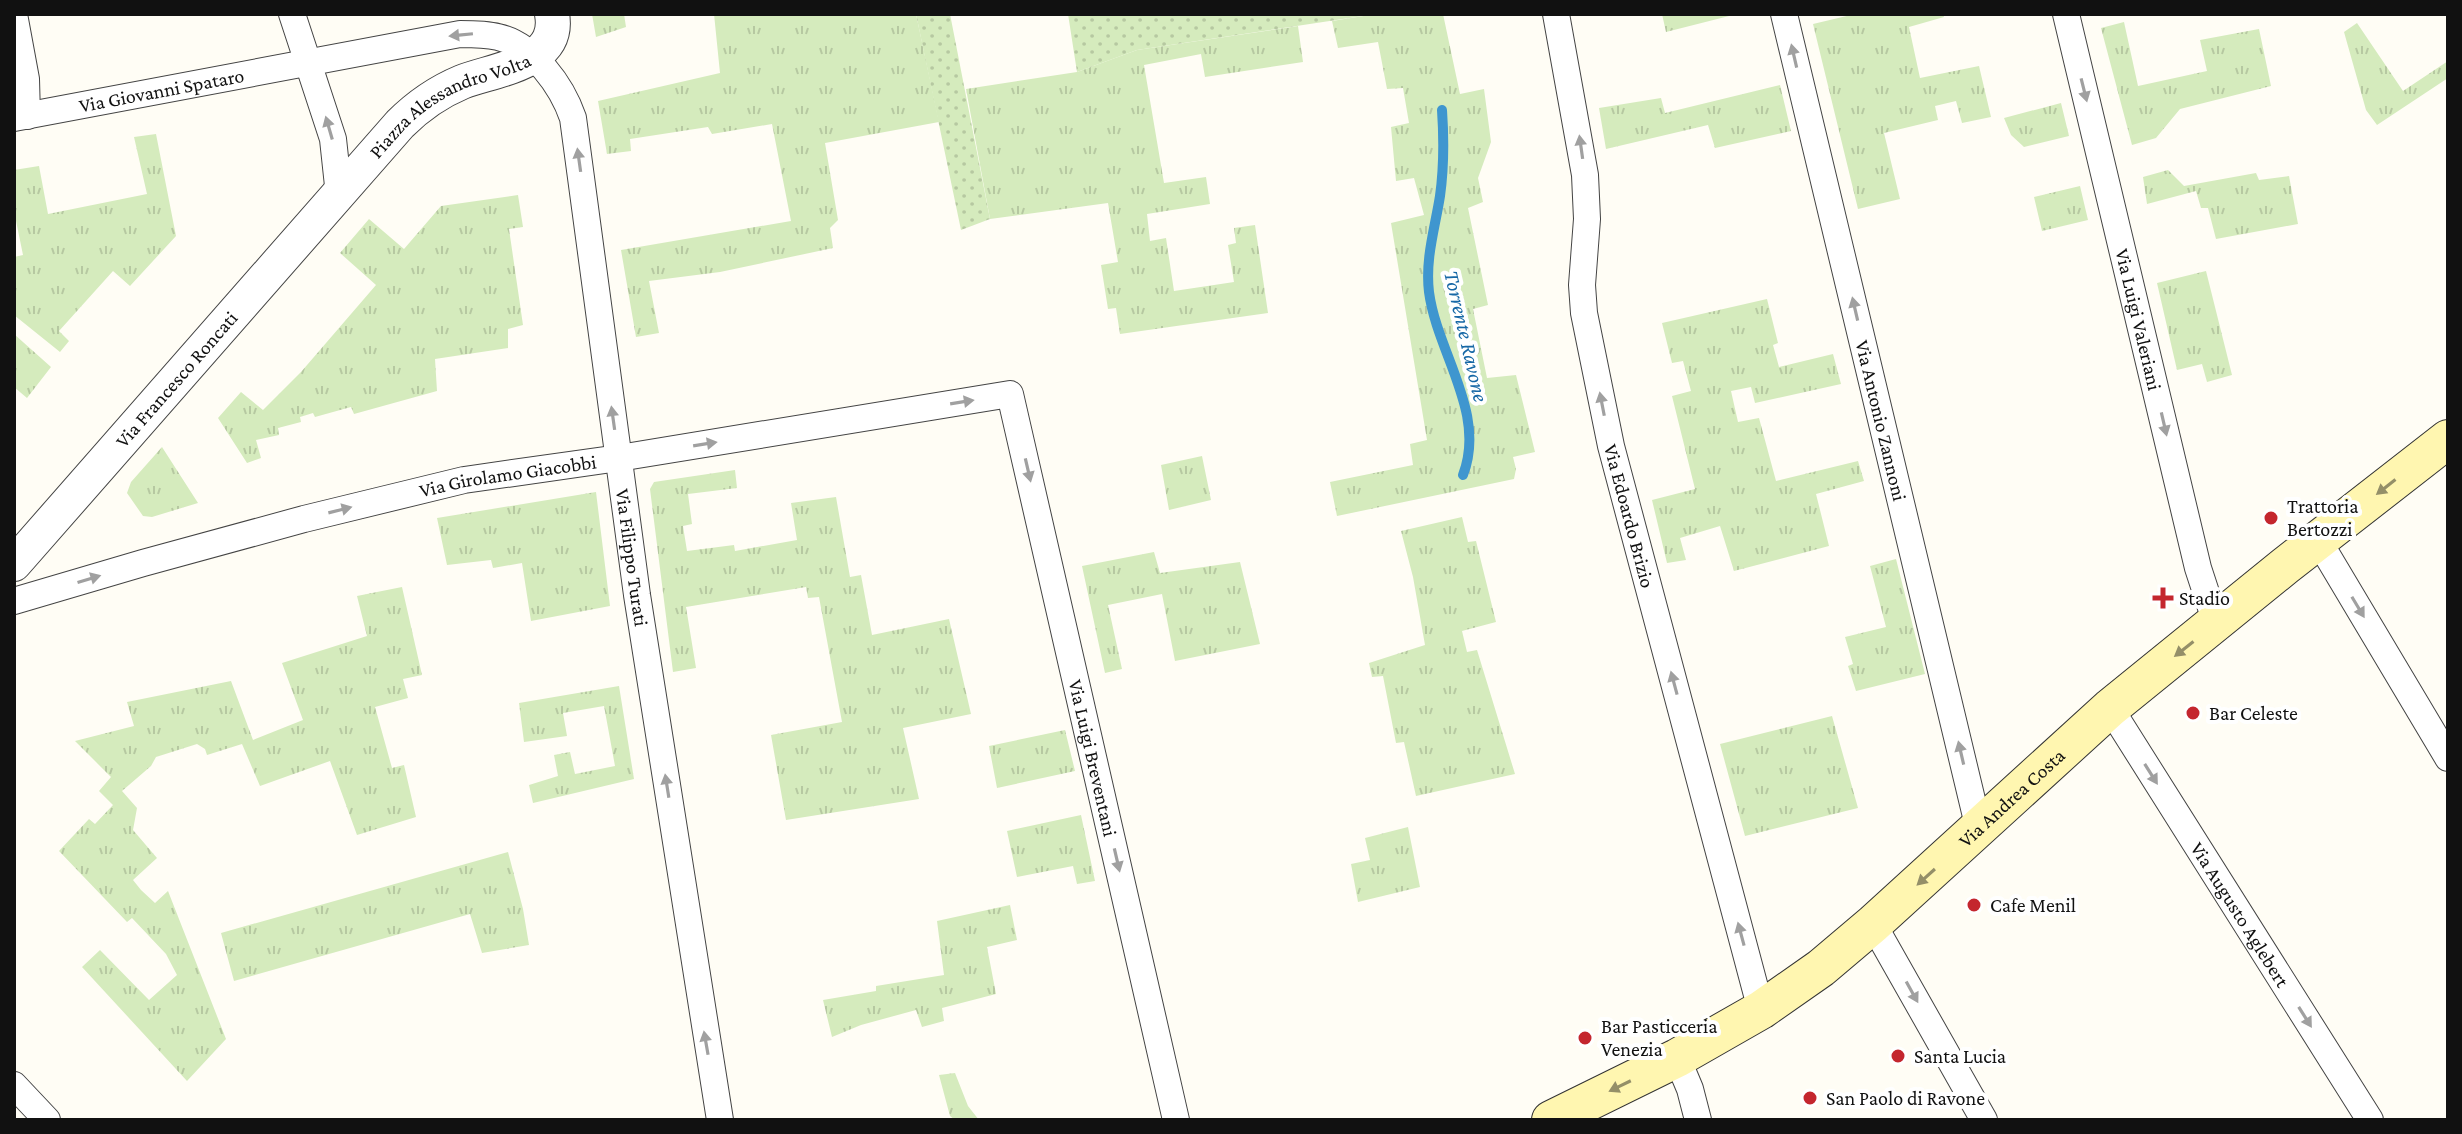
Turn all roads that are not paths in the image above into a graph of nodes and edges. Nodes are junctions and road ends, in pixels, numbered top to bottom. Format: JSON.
{"nodes":[{"id":1,"x":14,"y":14,"type":"edge"},
{"id":2,"x":292,"y":14,"type":"edge"},
{"id":3,"x":552,"y":14,"type":"edge"},
{"id":4,"x":1556,"y":14,"type":"edge"},
{"id":5,"x":1784,"y":14,"type":"edge"},
{"id":6,"x":2066,"y":14,"type":"edge"},
{"id":7,"x":532,"y":58,"type":"junction"},
{"id":8,"x":307,"y":63,"type":"junction"},
{"id":9,"x":20,"y":117,"type":"edge"},
{"id":10,"x":339,"y":195,"type":"junction"},
{"id":11,"x":1010,"y":394,"type":"joint"},
{"id":12,"x":2448,"y":439,"type":"edge"},
{"id":13,"x":619,"y":458,"type":"junction"},
{"id":14,"x":2318,"y":540,"type":"junction"},
{"id":15,"x":14,"y":564,"type":"edge"},
{"id":16,"x":14,"y":601,"type":"edge"},
{"id":17,"x":2216,"y":623,"type":"junction"},
{"id":18,"x":2110,"y":708,"type":"junction"},
{"id":19,"x":2448,"y":758,"type":"edge"},
{"id":20,"x":1979,"y":829,"type":"junction"},
{"id":21,"x":1873,"y":924,"type":"junction"},
{"id":22,"x":1761,"y":1010,"type":"junction"},
{"id":23,"x":1677,"y":1058,"type":"junction"},
{"id":24,"x":14,"y":1085,"type":"edge"},
{"id":25,"x":46,"y":1120,"type":"edge"},
{"id":26,"x":720,"y":1120,"type":"edge"},
{"id":27,"x":1176,"y":1120,"type":"edge"},
{"id":28,"x":1551,"y":1120,"type":"edge"},
{"id":29,"x":1698,"y":1120,"type":"edge"},
{"id":30,"x":1984,"y":1120,"type":"edge"},
{"id":31,"x":2370,"y":1120,"type":"edge"}],
"edges":[{"from":1,"to":9,"type":"street"},
{"from":2,"to":8,"type":"street"},
{"from":3,"to":7,"type":"street"},
{"from":22,"to":4,"type":"street","name":"Via Edoardo Brizio","one_way":true},
{"from":20,"to":5,"type":"street","name":"Via Antonio Zannoni","one_way":true},
{"from":6,"to":17,"type":"street","name":"Via Luigi Valeriani","one_way":true},
{"from":7,"to":8,"type":"street","name":"Piazza Alessandro Volta","one_way":true},
{"from":7,"to":10,"type":"street","name":"Piazza Alessandro Volta"},
{"from":13,"to":7,"type":"street","name":"Via Filippo Turati","one_way":true},
{"from":8,"to":9,"type":"street","name":"Via Giovanni Spataro"},
{"from":10,"to":8,"type":"street","name":"Piazza Alessandro Volta","one_way":true},
{"from":10,"to":15,"type":"street","name":"Via Francesco Roncati"},
{"from":13,"to":11,"type":"street","name":"Via Girolamo Giacobbi","one_way":true},
{"from":11,"to":27,"type":"street","name":"Via Luigi Breventani","one_way":true},
{"from":12,"to":14,"type":"main road","name":"Via Andrea Costa","one_way":true},
{"from":16,"to":13,"type":"street","name":"Via Girolamo Giacobbi","one_way":true},
{"from":26,"to":13,"type":"street","name":"Via Filippo Turati","one_way":true},
{"from":14,"to":17,"type":"main road","name":"Via Andrea Costa"},
{"from":14,"to":19,"type":"street","one_way":true},
{"from":17,"to":18,"type":"main road","name":"Via Andrea Costa","one_way":true},
{"from":18,"to":20,"type":"main road","name":"Via Andrea Costa"},
{"from":18,"to":31,"type":"street","name":"Via Augusto Aglebert","one_way":true},
{"from":20,"to":21,"type":"main road","name":"Via Andrea Costa","one_way":true},
{"from":21,"to":22,"type":"main road","name":"Via Andrea Costa"},
{"from":21,"to":30,"type":"street","one_way":true},
{"from":22,"to":23,"type":"main road","name":"Via Andrea Costa"},
{"from":23,"to":28,"type":"main road","name":"Via Andrea Costa","one_way":true},
{"from":23,"to":29,"type":"street"},
{"from":24,"to":25,"type":"street"}]}
